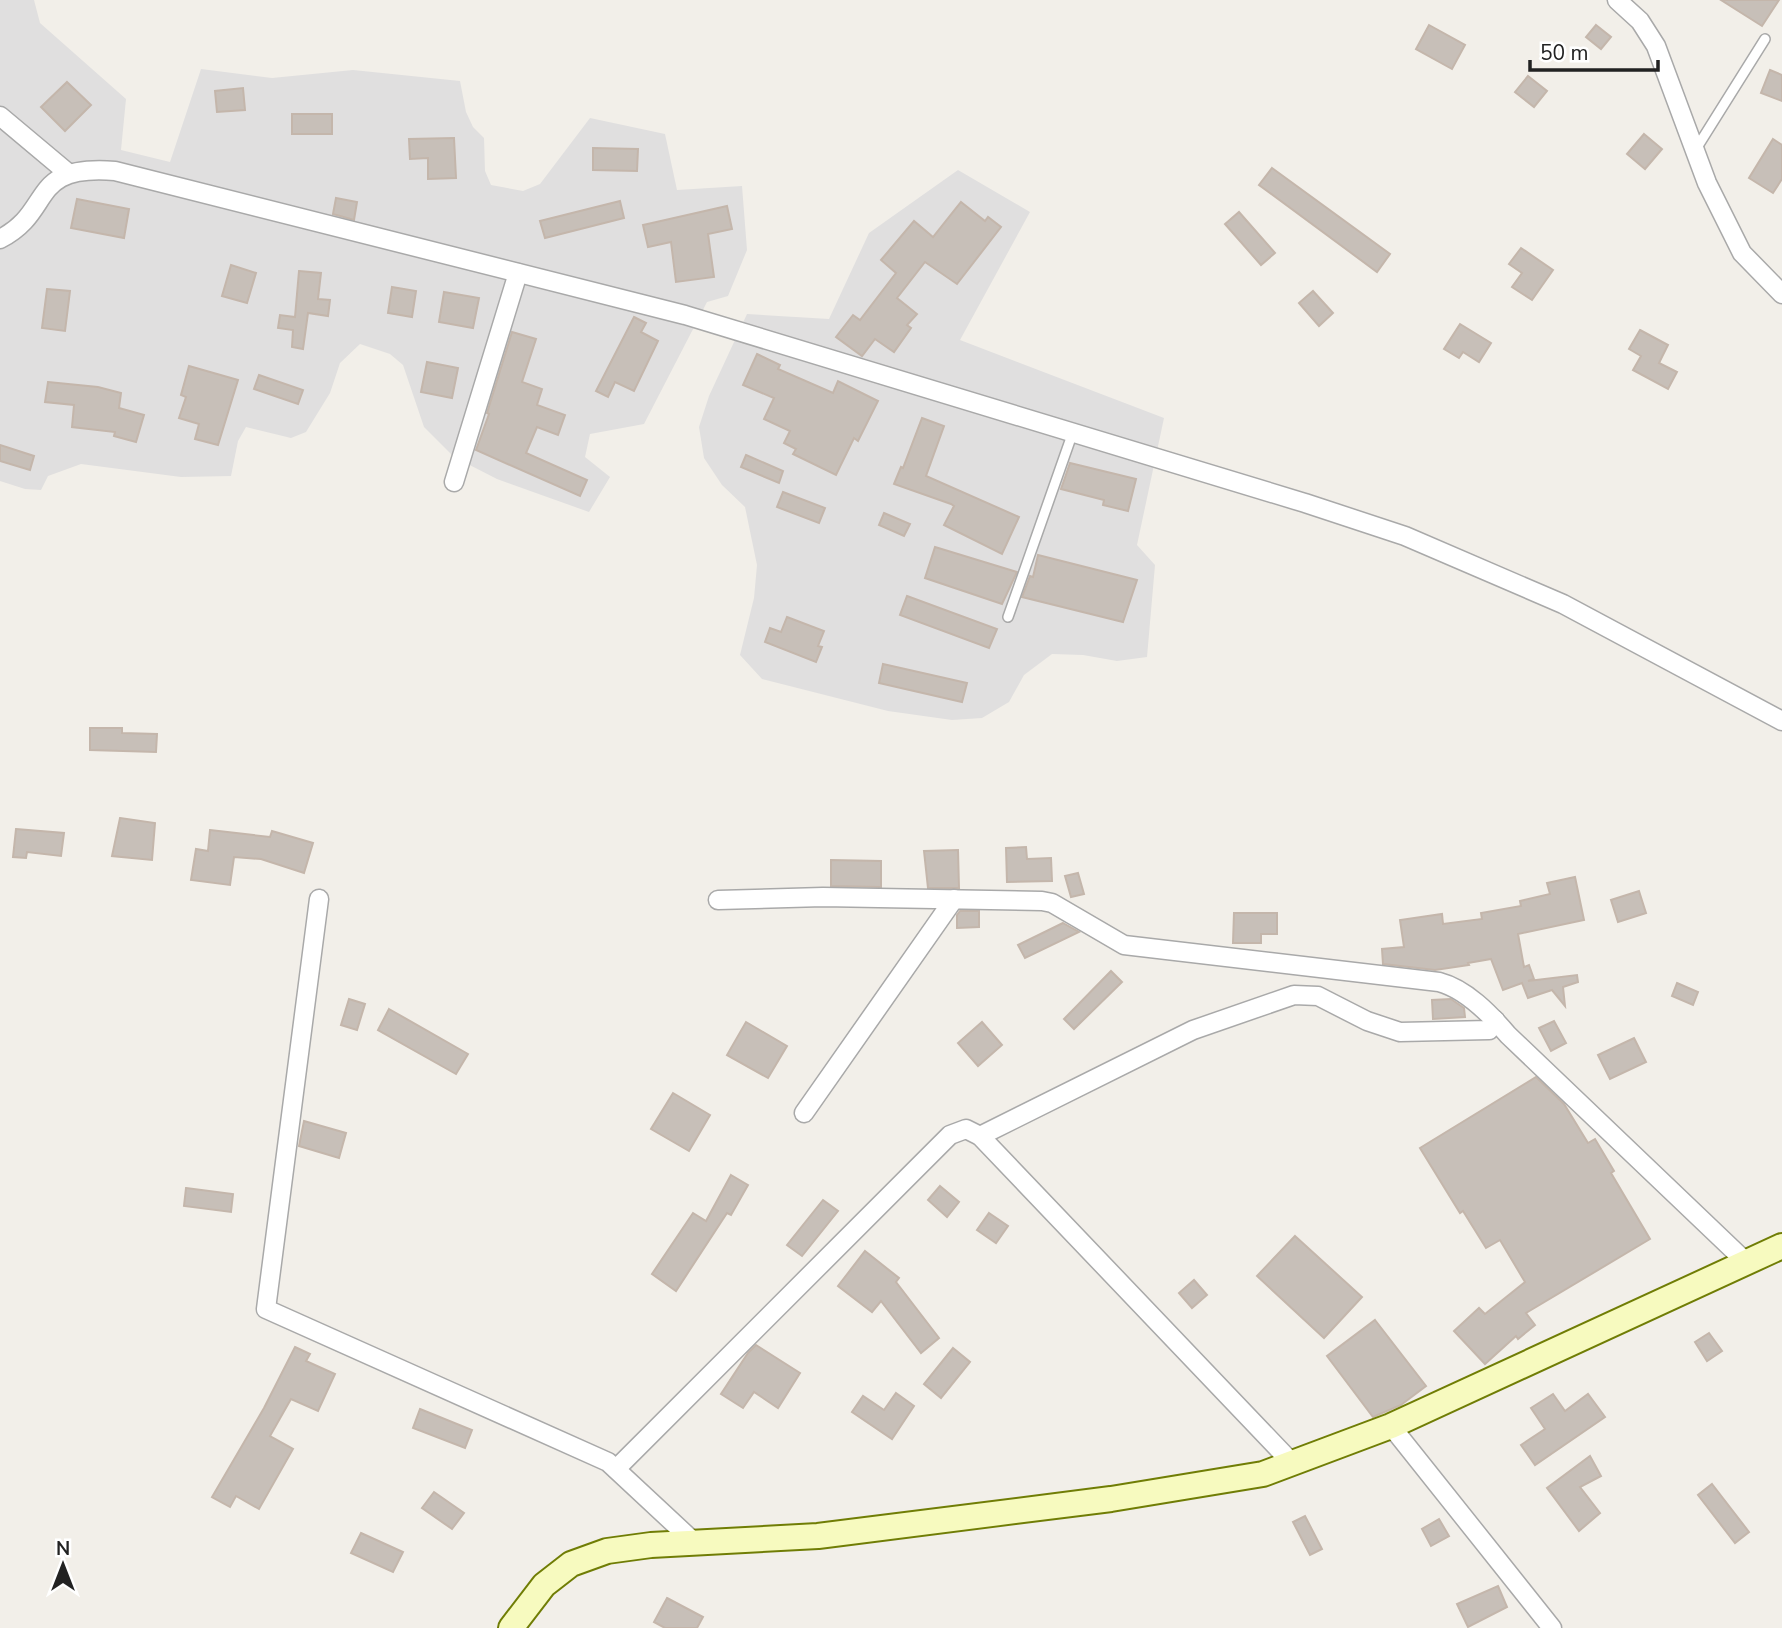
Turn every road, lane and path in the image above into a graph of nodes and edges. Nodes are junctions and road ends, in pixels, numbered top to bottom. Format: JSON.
{"nodes":[{"id":1,"x":1617,"y":0,"type":"edge"},
{"id":2,"x":1765,"y":39,"type":"dead end"},
{"id":3,"x":0,"y":116,"type":"edge"},
{"id":4,"x":1695,"y":150,"type":"junction"},
{"id":5,"x":68,"y":173,"type":"junction"},
{"id":6,"x":0,"y":239,"type":"edge"},
{"id":7,"x":517,"y":272,"type":"junction"},
{"id":8,"x":1782,"y":294,"type":"edge"},
{"id":9,"x":1073,"y":432,"type":"junction"},
{"id":10,"x":454,"y":482,"type":"dead end"},
{"id":11,"x":1008,"y":617,"type":"dead end"},
{"id":12,"x":1782,"y":721,"type":"edge"},
{"id":13,"x":319,"y":899,"type":"dead end"},
{"id":14,"x":954,"y":899,"type":"junction"},
{"id":15,"x":718,"y":900,"type":"dead end"},
{"id":16,"x":1495,"y":1020,"type":"junction"},
{"id":17,"x":804,"y":1113,"type":"dead end"},
{"id":18,"x":979,"y":1136,"type":"junction"},
{"id":19,"x":1782,"y":1246,"type":"edge"},
{"id":20,"x":1747,"y":1263,"type":"junction"},
{"id":21,"x":1391,"y":1426,"type":"junction"},
{"id":22,"x":1294,"y":1465,"type":"junction"},
{"id":23,"x":616,"y":1469,"type":"junction"},
{"id":24,"x":695,"y":1543,"type":"junction"},
{"id":25,"x":511,"y":1628,"type":"edge"},
{"id":26,"x":1552,"y":1628,"type":"edge"}],
"edges":[{"from":1,"to":4,"type":"street"},
{"from":2,"to":4,"type":"lane"},
{"from":3,"to":5,"type":"street"},
{"from":4,"to":8,"type":"street"},
{"from":5,"to":6,"type":"street"},
{"from":5,"to":7,"type":"street"},
{"from":7,"to":9,"type":"street"},
{"from":7,"to":10,"type":"street"},
{"from":9,"to":11,"type":"lane"},
{"from":9,"to":12,"type":"street"},
{"from":13,"to":23,"type":"street"},
{"from":14,"to":15,"type":"street"},
{"from":14,"to":16,"type":"street"},
{"from":14,"to":17,"type":"street"},
{"from":16,"to":18,"type":"street"},
{"from":16,"to":20,"type":"street"},
{"from":18,"to":22,"type":"street"},
{"from":18,"to":23,"type":"street"},
{"from":19,"to":20,"type":"street"},
{"from":20,"to":21,"type":"street"},
{"from":21,"to":22,"type":"street"},
{"from":21,"to":26,"type":"street"},
{"from":22,"to":24,"type":"street"},
{"from":23,"to":24,"type":"street"},
{"from":24,"to":25,"type":"street"}]}
